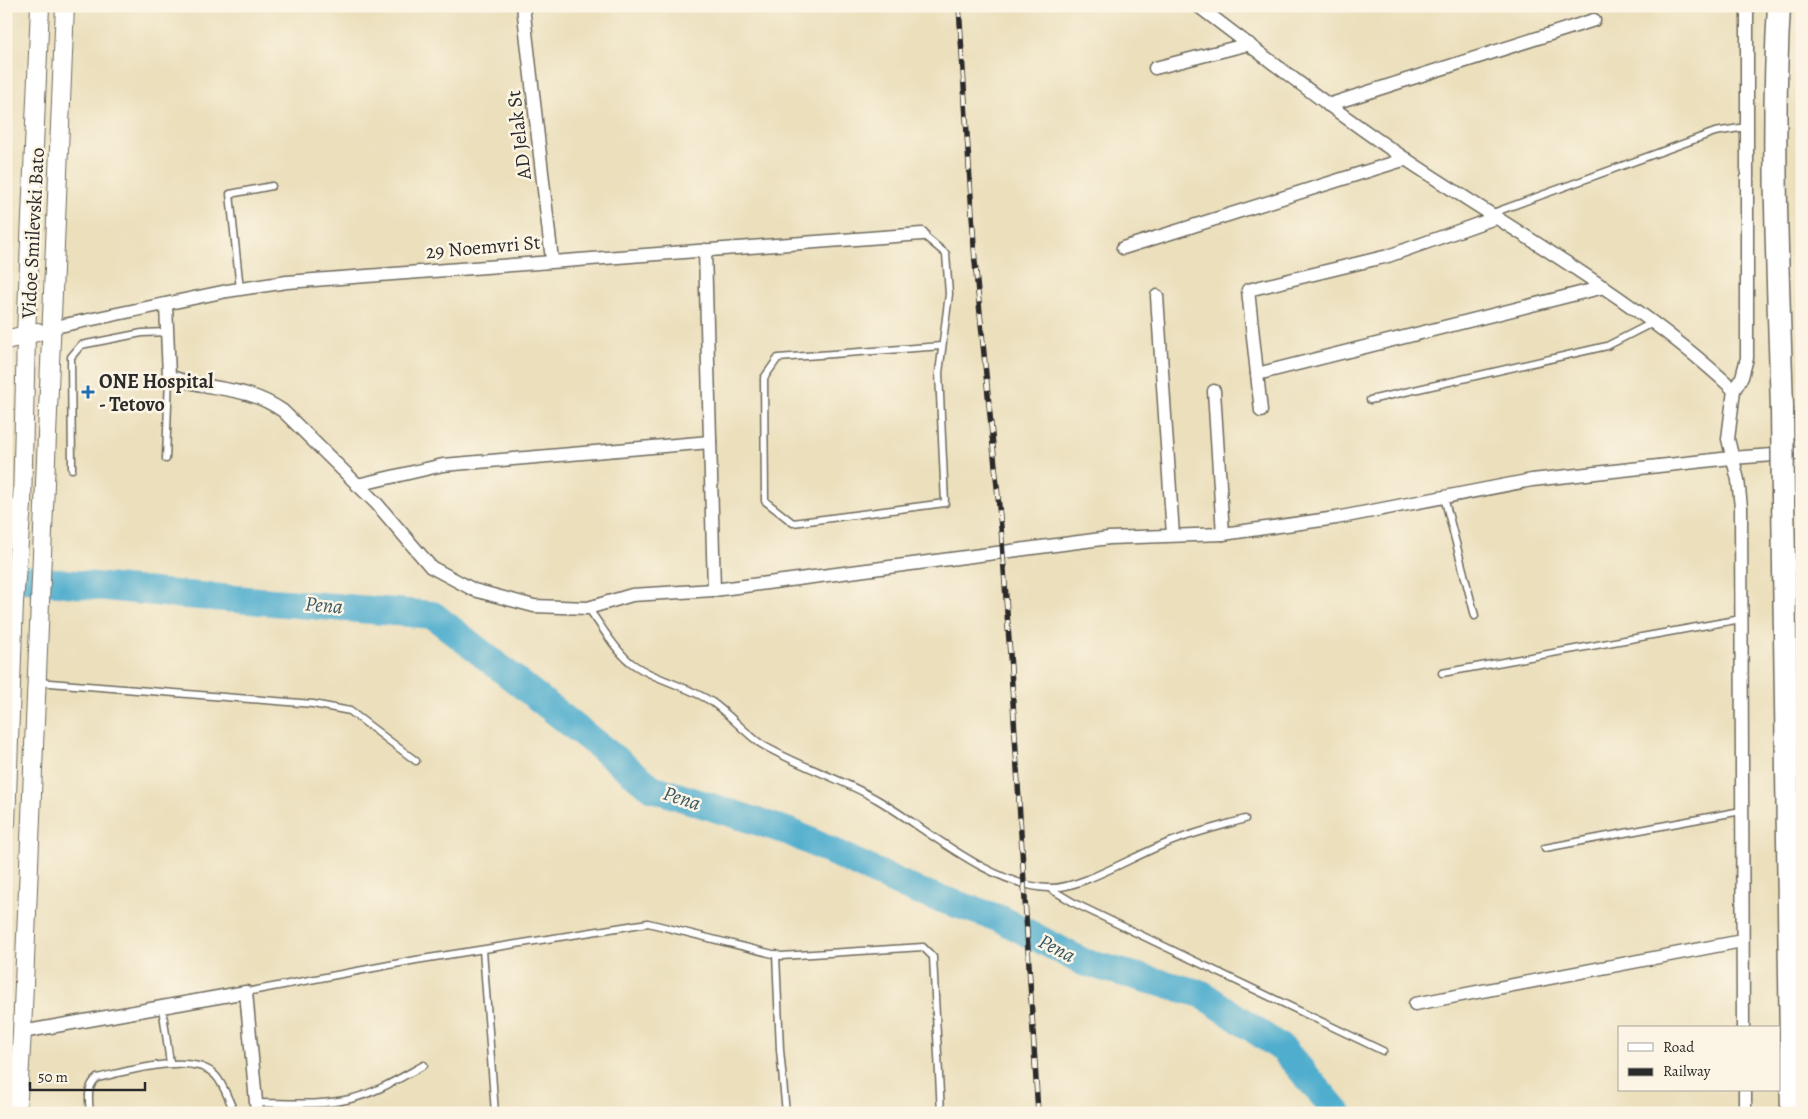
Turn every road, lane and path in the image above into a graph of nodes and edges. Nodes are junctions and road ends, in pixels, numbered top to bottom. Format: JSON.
{"nodes":[{"id":1,"x":40,"y":6,"type":"edge"},
{"id":2,"x":65,"y":6,"type":"edge"},
{"id":3,"x":523,"y":6,"type":"edge"},
{"id":4,"x":1198,"y":6,"type":"edge"},
{"id":5,"x":1747,"y":6,"type":"edge"},
{"id":6,"x":1779,"y":6,"type":"edge"},
{"id":7,"x":1594,"y":20,"type":"dead end"},
{"id":8,"x":1249,"y":44,"type":"junction"},
{"id":9,"x":1155,"y":68,"type":"dead end"},
{"id":10,"x":1328,"y":105,"type":"junction"},
{"id":11,"x":1746,"y":127,"type":"junction"},
{"id":12,"x":1406,"y":159,"type":"junction"},
{"id":13,"x":272,"y":186,"type":"dead end"},
{"id":14,"x":1493,"y":216,"type":"junction"},
{"id":15,"x":922,"y":234,"type":"joint"},
{"id":16,"x":1123,"y":248,"type":"dead end"},
{"id":17,"x":705,"y":250,"type":"junction"},
{"id":18,"x":552,"y":260,"type":"junction"},
{"id":19,"x":1604,"y":287,"type":"junction"},
{"id":20,"x":240,"y":289,"type":"junction"},
{"id":21,"x":1156,"y":296,"type":"dead end"},
{"id":22,"x":166,"y":305,"type":"junction"},
{"id":23,"x":1652,"y":323,"type":"junction"},
{"id":24,"x":50,"y":328,"type":"junction"},
{"id":25,"x":167,"y":332,"type":"junction"},
{"id":26,"x":26,"y":334,"type":"junction"},
{"id":27,"x":6,"y":340,"type":"edge"},
{"id":28,"x":942,"y":346,"type":"junction"},
{"id":29,"x":1257,"y":374,"type":"junction"},
{"id":30,"x":170,"y":376,"type":"junction"},
{"id":31,"x":1734,"y":390,"type":"junction"},
{"id":32,"x":1214,"y":391,"type":"dead end"},
{"id":33,"x":1370,"y":400,"type":"dead end"},
{"id":34,"x":1260,"y":411,"type":"dead end"},
{"id":35,"x":710,"y":442,"type":"junction"},
{"id":36,"x":1802,"y":453,"type":"edge"},
{"id":37,"x":1730,"y":458,"type":"junction"},
{"id":38,"x":166,"y":459,"type":"dead end"},
{"id":39,"x":72,"y":469,"type":"dead end"},
{"id":40,"x":357,"y":485,"type":"junction"},
{"id":41,"x":1444,"y":496,"type":"junction"},
{"id":42,"x":16,"y":511,"type":"edge"},
{"id":43,"x":1223,"y":534,"type":"junction"},
{"id":44,"x":1173,"y":535,"type":"junction"},
{"id":45,"x":714,"y":590,"type":"junction"},
{"id":46,"x":588,"y":608,"type":"junction"},
{"id":47,"x":1475,"y":616,"type":"dead end"},
{"id":48,"x":1741,"y":619,"type":"junction"},
{"id":49,"x":9,"y":660,"type":"edge"},
{"id":50,"x":1442,"y":673,"type":"dead end"},
{"id":51,"x":36,"y":682,"type":"junction"},
{"id":52,"x":416,"y":761,"type":"dead end"},
{"id":53,"x":1742,"y":811,"type":"junction"},
{"id":54,"x":1245,"y":819,"type":"dead end"},
{"id":55,"x":6,"y":823,"type":"edge"},
{"id":56,"x":1545,"y":848,"type":"dead end"},
{"id":57,"x":1049,"y":888,"type":"junction"},
{"id":58,"x":1742,"y":941,"type":"junction"},
{"id":59,"x":483,"y":950,"type":"junction"},
{"id":60,"x":776,"y":954,"type":"junction"},
{"id":61,"x":246,"y":992,"type":"junction"},
{"id":62,"x":1415,"y":1004,"type":"dead end"},
{"id":63,"x":162,"y":1006,"type":"junction"},
{"id":64,"x":1743,"y":1026,"type":"edge"},
{"id":65,"x":22,"y":1032,"type":"junction"},
{"id":66,"x":1383,"y":1051,"type":"dead end"},
{"id":67,"x":170,"y":1063,"type":"junction"},
{"id":68,"x":424,"y":1065,"type":"dead end"},
{"id":69,"x":1745,"y":1092,"type":"edge"},
{"id":70,"x":257,"y":1108,"type":"edge"},
{"id":71,"x":17,"y":1113,"type":"edge"},
{"id":72,"x":90,"y":1113,"type":"edge"},
{"id":73,"x":235,"y":1113,"type":"edge"},
{"id":74,"x":495,"y":1113,"type":"edge"},
{"id":75,"x":786,"y":1113,"type":"edge"},
{"id":76,"x":941,"y":1113,"type":"edge"},
{"id":77,"x":1745,"y":1113,"type":"edge"},
{"id":78,"x":1792,"y":1113,"type":"edge"}],
"edges":[{"from":1,"to":26,"type":"street","name":"Vidoe Smilevski Bato"},
{"from":2,"to":24,"type":"street","name":"Vidoe Smilevski Bato"},
{"from":3,"to":18,"type":"street","name":"AD Jelak St"},
{"from":4,"to":8,"type":"street"},
{"from":5,"to":11,"type":"street"},
{"from":6,"to":78,"type":"highway","bridge":true},
{"from":7,"to":10,"type":"street"},
{"from":8,"to":9,"type":"street"},
{"from":8,"to":10,"type":"street"},
{"from":10,"to":12,"type":"street"},
{"from":11,"to":14,"type":"lane"},
{"from":11,"to":31,"type":"street"},
{"from":12,"to":14,"type":"street"},
{"from":12,"to":16,"type":"street"},
{"from":13,"to":20,"type":"lane"},
{"from":14,"to":19,"type":"street"},
{"from":14,"to":29,"type":"street"},
{"from":15,"to":17,"type":"street","name":"29 Noemvri St"},
{"from":15,"to":28,"type":"lane"},
{"from":17,"to":18,"type":"street","name":"29 Noemvri St"},
{"from":17,"to":35,"type":"street"},
{"from":18,"to":20,"type":"street","name":"29 Noemvri St"},
{"from":19,"to":23,"type":"street"},
{"from":19,"to":29,"type":"street"},
{"from":20,"to":22,"type":"street","name":"29 Noemvri St"},
{"from":21,"to":44,"type":"street"},
{"from":22,"to":24,"type":"street","name":"29 Noemvri St"},
{"from":22,"to":25,"type":"street"},
{"from":23,"to":31,"type":"street"},
{"from":23,"to":33,"type":"lane"},
{"from":24,"to":26,"type":"street"},
{"from":24,"to":51,"type":"street","name":"Vidoe Smilevski Bato"},
{"from":25,"to":30,"type":"street"},
{"from":25,"to":39,"type":"lane"},
{"from":26,"to":27,"type":"street"},
{"from":26,"to":42,"type":"street","name":"Vidoe Smilevski Bato"},
{"from":28,"to":28,"type":"lane"},
{"from":29,"to":34,"type":"street"},
{"from":30,"to":38,"type":"lane"},
{"from":30,"to":40,"type":"street"},
{"from":31,"to":37,"type":"street"},
{"from":32,"to":43,"type":"street"},
{"from":35,"to":40,"type":"street"},
{"from":35,"to":45,"type":"street"},
{"from":36,"to":37,"type":"street"},
{"from":37,"to":41,"type":"street"},
{"from":37,"to":48,"type":"street"},
{"from":40,"to":46,"type":"street"},
{"from":41,"to":43,"type":"street"},
{"from":41,"to":47,"type":"lane"},
{"from":42,"to":49,"type":"street","name":"Vidoe Smilevski Bato"},
{"from":43,"to":44,"type":"street"},
{"from":44,"to":45,"type":"street"},
{"from":45,"to":46,"type":"street"},
{"from":46,"to":57,"type":"lane"},
{"from":48,"to":50,"type":"lane"},
{"from":48,"to":53,"type":"street"},
{"from":49,"to":55,"type":"street"},
{"from":51,"to":52,"type":"lane"},
{"from":51,"to":65,"type":"street"},
{"from":53,"to":56,"type":"lane"},
{"from":53,"to":58,"type":"street"},
{"from":54,"to":57,"type":"lane"},
{"from":57,"to":66,"type":"lane"},
{"from":58,"to":62,"type":"street"},
{"from":58,"to":64,"type":"street"},
{"from":59,"to":60,"type":"lane"},
{"from":59,"to":61,"type":"lane"},
{"from":59,"to":74,"type":"lane"},
{"from":60,"to":75,"type":"lane"},
{"from":60,"to":76,"type":"lane"},
{"from":61,"to":63,"type":"street"},
{"from":61,"to":70,"type":"street"},
{"from":63,"to":65,"type":"street"},
{"from":63,"to":67,"type":"lane"},
{"from":65,"to":71,"type":"street"},
{"from":67,"to":72,"type":"lane"},
{"from":67,"to":73,"type":"lane"},
{"from":68,"to":70,"type":"lane"},
{"from":69,"to":77,"type":"street"}]}
